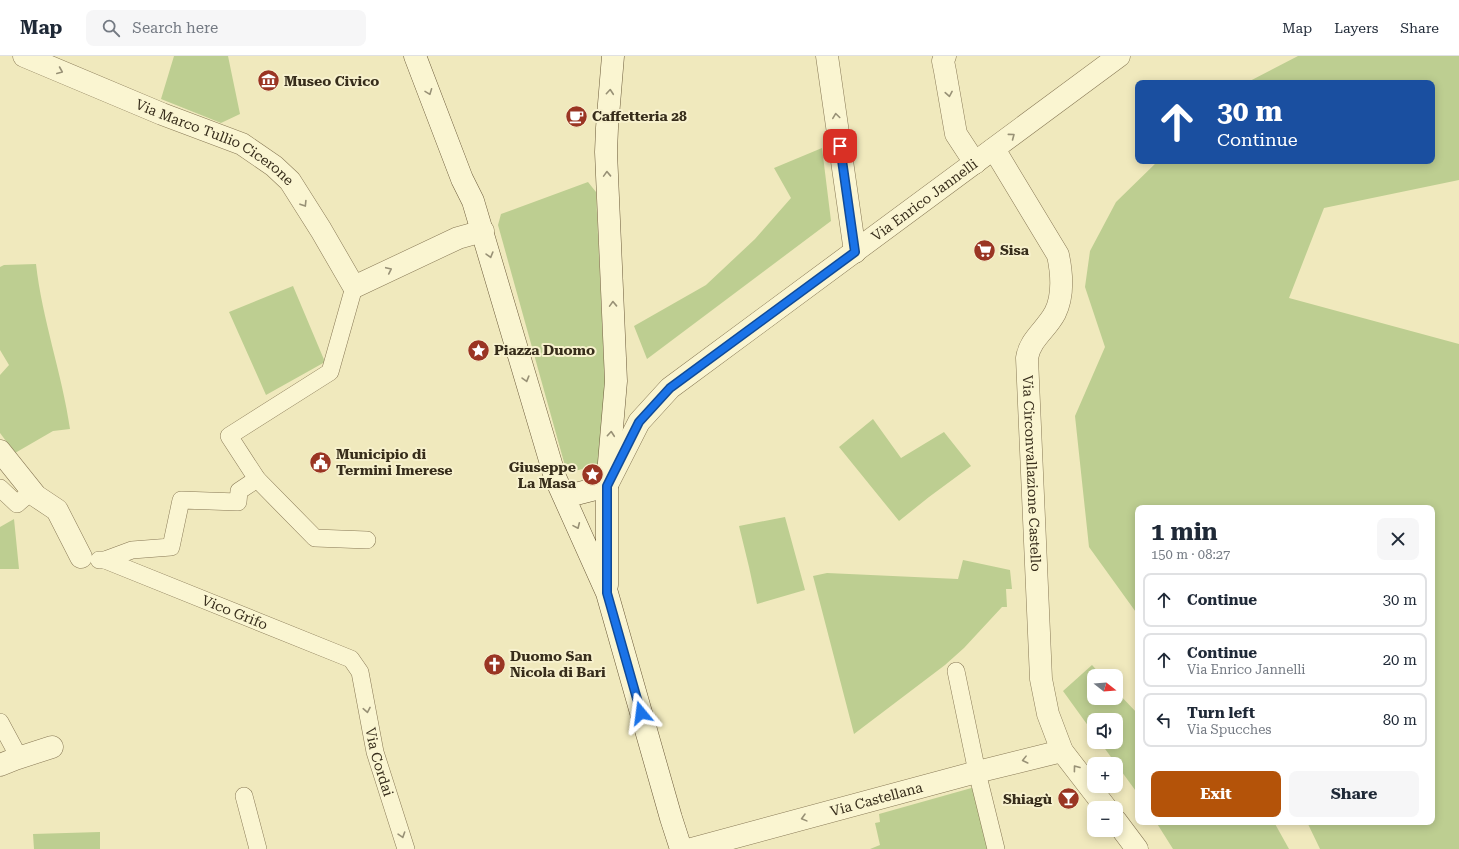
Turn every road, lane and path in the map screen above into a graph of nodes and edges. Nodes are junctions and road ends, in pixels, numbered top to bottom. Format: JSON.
{"nodes":[{"id":1,"x":24,"y":56,"type":"edge"},
{"id":2,"x":415,"y":56,"type":"edge"},
{"id":3,"x":613,"y":56,"type":"edge"},
{"id":4,"x":827,"y":56,"type":"edge"},
{"id":5,"x":945,"y":56,"type":"edge"},
{"id":6,"x":1119,"y":56,"type":"edge"},
{"id":7,"x":994,"y":149,"type":"junction"},
{"id":8,"x":975,"y":163,"type":"junction"},
{"id":9,"x":482,"y":231,"type":"junction"},
{"id":10,"x":855,"y":252,"type":"junction"},
{"id":11,"x":354,"y":287,"type":"junction"},
{"id":12,"x":0,"y":451,"type":"edge"},
{"id":13,"x":258,"y":479,"type":"junction"},
{"id":14,"x":607,"y":486,"type":"junction"},
{"id":15,"x":0,"y":488,"type":"edge"},
{"id":16,"x":25,"y":497,"type":"dead end"},
{"id":17,"x":564,"y":497,"type":"junction"},
{"id":18,"x":367,"y":540,"type":"dead end"},
{"id":19,"x":81,"y":557,"type":"joint"},
{"id":20,"x":105,"y":560,"type":"junction"},
{"id":21,"x":607,"y":593,"type":"junction"},
{"id":22,"x":956,"y":671,"type":"dead end"},
{"id":23,"x":360,"y":672,"type":"joint"},
{"id":24,"x":0,"y":722,"type":"edge"},
{"id":25,"x":52,"y":747,"type":"dead end"},
{"id":26,"x":1062,"y":751,"type":"junction"},
{"id":27,"x":8,"y":762,"type":"edge"},
{"id":28,"x":977,"y":772,"type":"junction"},
{"id":29,"x":244,"y":796,"type":"dead end"},
{"id":30,"x":1101,"y":801,"type":"edge"},
{"id":31,"x":1123,"y":830,"type":"edge"},
{"id":32,"x":258,"y":849,"type":"edge"},
{"id":33,"x":406,"y":849,"type":"edge"},
{"id":34,"x":681,"y":849,"type":"edge"},
{"id":35,"x":691,"y":849,"type":"edge"},
{"id":36,"x":996,"y":849,"type":"edge"},
{"id":37,"x":1137,"y":849,"type":"edge"}],
"edges":[{"from":1,"to":11,"type":"street","name":"Via Marco Tullio Cicerone","one_way":true},
{"from":2,"to":9,"type":"street","one_way":true},
{"from":14,"to":3,"type":"street","one_way":true},
{"from":10,"to":4,"type":"street","one_way":true},
{"from":5,"to":8,"type":"street","one_way":true},
{"from":7,"to":6,"type":"street","name":"Via Enrico Jannelli","one_way":true},
{"from":7,"to":8,"type":"street","name":"Via Enrico Jannelli"},
{"from":7,"to":26,"type":"street","name":"Via Circonvallazione Castello"},
{"from":8,"to":10,"type":"street","name":"Via Enrico Jannelli"},
{"from":11,"to":9,"type":"street","one_way":true},
{"from":9,"to":17,"type":"street","one_way":true},
{"from":10,"to":14,"type":"street","name":"Via Enrico Jannelli"},
{"from":11,"to":13,"type":"lane"},
{"from":12,"to":19,"type":"street"},
{"from":13,"to":18,"type":"lane"},
{"from":13,"to":20,"type":"lane"},
{"from":14,"to":17,"type":"street"},
{"from":14,"to":21,"type":"street"},
{"from":15,"to":16,"type":"lane"},
{"from":17,"to":21,"type":"street","one_way":true},
{"from":19,"to":20,"type":"lane"},
{"from":20,"to":23,"type":"lane","name":"Vico Grifo"},
{"from":21,"to":34,"type":"street"},
{"from":22,"to":28,"type":"lane"},
{"from":23,"to":33,"type":"lane","name":"Via Cordai","one_way":true},
{"from":24,"to":27,"type":"lane"},
{"from":25,"to":27,"type":"street"},
{"from":26,"to":28,"type":"street","name":"Via Castellana","one_way":true},
{"from":30,"to":26,"type":"street","name":"Via Circonvallazione Castello","one_way":true},
{"from":28,"to":35,"type":"street","name":"Via Castellana","one_way":true},
{"from":28,"to":36,"type":"lane"},
{"from":29,"to":32,"type":"lane"},
{"from":31,"to":37,"type":"street"}]}
